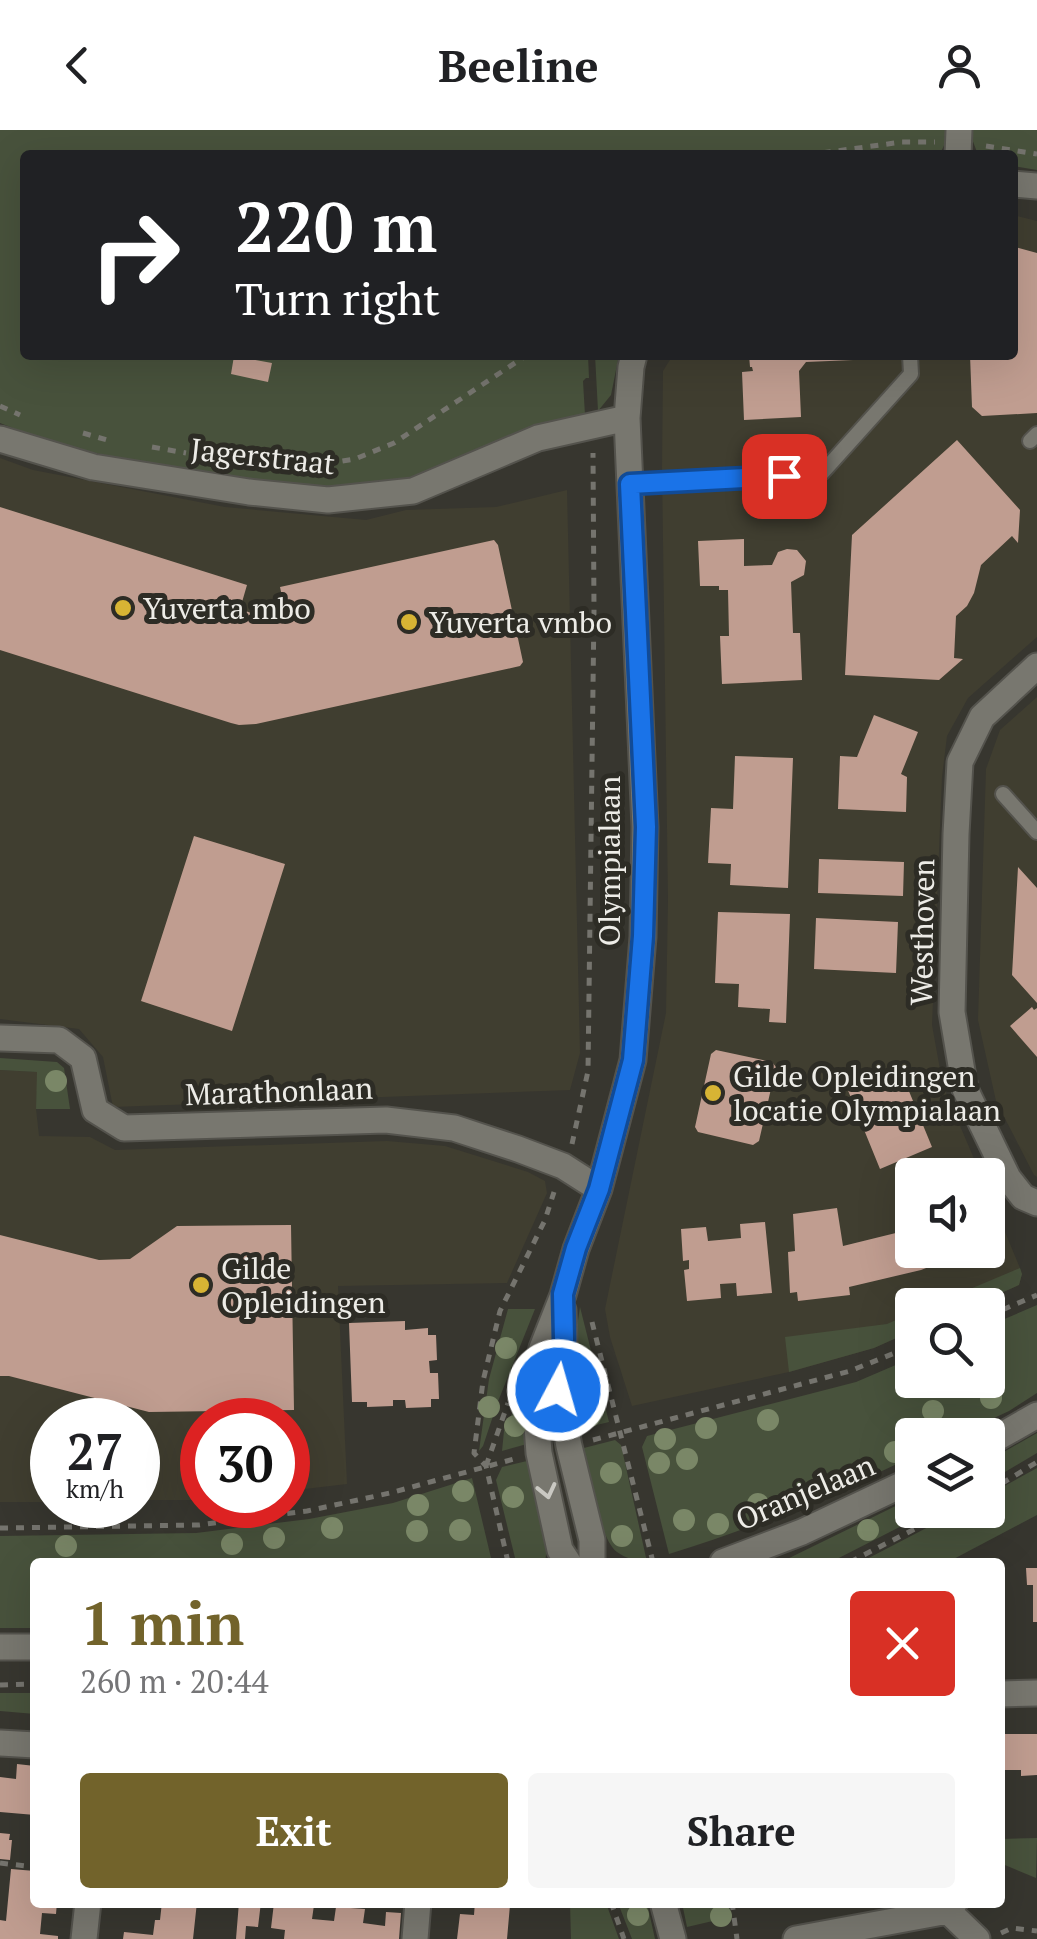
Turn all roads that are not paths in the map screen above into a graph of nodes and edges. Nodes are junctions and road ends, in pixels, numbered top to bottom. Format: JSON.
{"nodes":[{"id":1,"x":632,"y":360,"type":"edge"},
{"id":2,"x":910,"y":360,"type":"edge"},
{"id":3,"x":626,"y":418,"type":"junction"},
{"id":4,"x":0,"y":440,"type":"edge"},
{"id":5,"x":630,"y":484,"type":"junction"},
{"id":6,"x":1037,"y":666,"type":"edge"},
{"id":7,"x":1003,"y":794,"type":"dead end"},
{"id":8,"x":1037,"y":832,"type":"edge"},
{"id":9,"x":0,"y":1038,"type":"edge"},
{"id":10,"x":599,"y":1189,"type":"junction"},
{"id":11,"x":1037,"y":1204,"type":"edge"},
{"id":12,"x":563,"y":1294,"type":"junction"},
{"id":13,"x":1037,"y":1415,"type":"edge"},
{"id":14,"x":1005,"y":1433,"type":"edge"},
{"id":15,"x":895,"y":1488,"type":"edge"},
{"id":16,"x":565,"y":1558,"type":"edge"},
{"id":17,"x":592,"y":1558,"type":"edge"},
{"id":18,"x":734,"y":1558,"type":"edge"},
{"id":19,"x":30,"y":1646,"type":"edge"},
{"id":20,"x":0,"y":1647,"type":"edge"},
{"id":21,"x":1037,"y":1693,"type":"edge"},
{"id":22,"x":1005,"y":1694,"type":"edge"},
{"id":23,"x":0,"y":1743,"type":"edge"},
{"id":24,"x":30,"y":1745,"type":"edge"},
{"id":25,"x":87,"y":1908,"type":"edge"},
{"id":26,"x":418,"y":1908,"type":"edge"},
{"id":27,"x":665,"y":1908,"type":"edge"},
{"id":28,"x":947,"y":1908,"type":"edge"},
{"id":29,"x":953,"y":1908,"type":"edge"},
{"id":30,"x":987,"y":1936,"type":"edge"},
{"id":31,"x":84,"y":1939,"type":"edge"},
{"id":32,"x":415,"y":1939,"type":"edge"},
{"id":33,"x":673,"y":1939,"type":"edge"},
{"id":34,"x":796,"y":1939,"type":"edge"}],
"edges":[{"from":1,"to":3,"type":"street"},
{"from":2,"to":5,"type":"lane"},
{"from":3,"to":4,"type":"street","name":"Jagerstraat"},
{"from":3,"to":5,"type":"street","name":"Olympialaan"},
{"from":5,"to":10,"type":"street","name":"Olympialaan"},
{"from":6,"to":11,"type":"street","name":"Westhoven"},
{"from":7,"to":8,"type":"lane"},
{"from":9,"to":10,"type":"street","name":"Marathonlaan"},
{"from":10,"to":12,"type":"street","name":"Olympialaan"},
{"from":12,"to":16,"type":"street","name":"Olympialaan","one_way":true},
{"from":12,"to":17,"type":"street","name":"Olympialaan"},
{"from":13,"to":14,"type":"street"},
{"from":15,"to":18,"type":"street","name":"Oranjelaan"},
{"from":19,"to":20,"type":"street"},
{"from":21,"to":22,"type":"street"},
{"from":23,"to":24,"type":"street"},
{"from":25,"to":31,"type":"street"},
{"from":26,"to":32,"type":"street"},
{"from":27,"to":33,"type":"street"},
{"from":28,"to":34,"type":"street"},
{"from":29,"to":30,"type":"street"}]}
